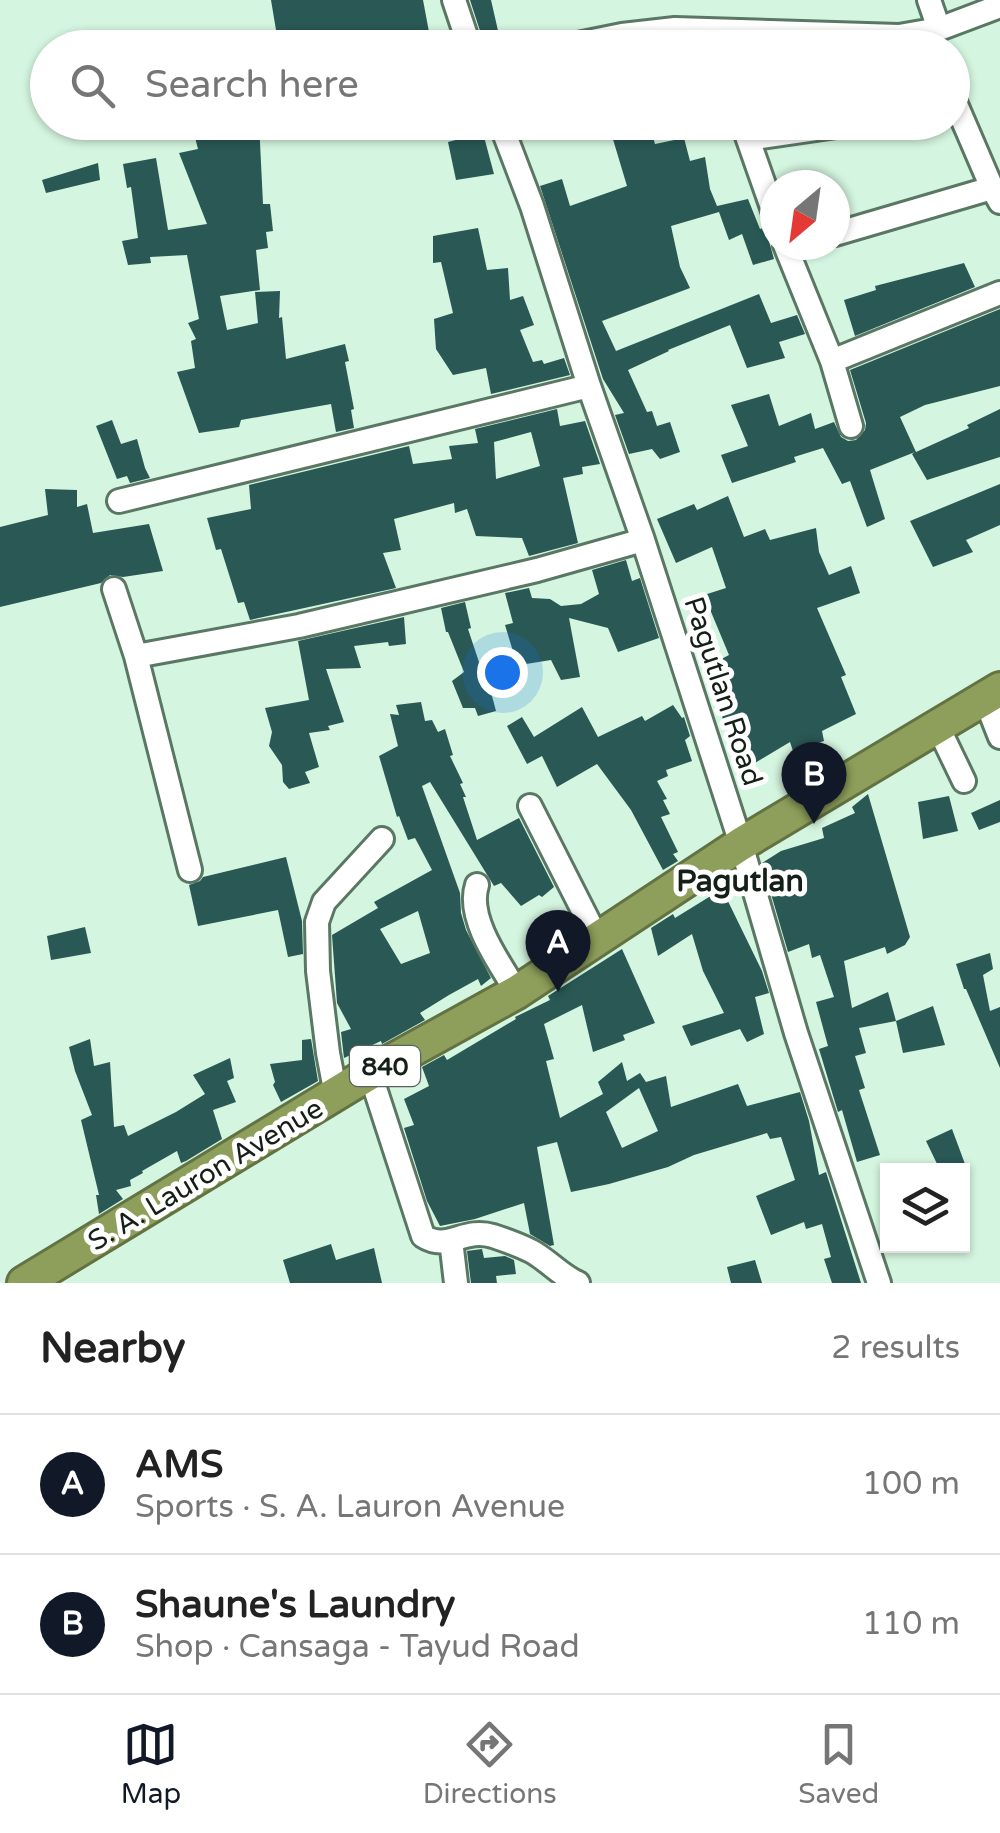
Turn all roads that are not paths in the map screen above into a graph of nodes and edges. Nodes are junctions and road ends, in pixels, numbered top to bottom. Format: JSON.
{"nodes":[{"id":1,"x":454,"y":0,"type":"edge"},
{"id":2,"x":929,"y":0,"type":"edge"},
{"id":3,"x":1000,"y":6,"type":"edge"},
{"id":4,"x":464,"y":30,"type":"edge"},
{"id":5,"x":930,"y":30,"type":"edge"},
{"id":6,"x":944,"y":30,"type":"edge"},
{"id":7,"x":970,"y":137,"type":"edge"},
{"id":8,"x":507,"y":140,"type":"edge"},
{"id":9,"x":748,"y":140,"type":"edge"},
{"id":10,"x":760,"y":174,"type":"edge"},
{"id":11,"x":996,"y":195,"type":"edge"},
{"id":12,"x":850,"y":230,"type":"edge"},
{"id":13,"x":794,"y":260,"type":"edge"},
{"id":14,"x":1000,"y":294,"type":"edge"},
{"id":15,"x":832,"y":361,"type":"junction"},
{"id":16,"x":589,"y":386,"type":"junction"},
{"id":17,"x":851,"y":426,"type":"dead end"},
{"id":18,"x":119,"y":501,"type":"dead end"},
{"id":19,"x":644,"y":540,"type":"junction"},
{"id":20,"x":114,"y":589,"type":"dead end"},
{"id":21,"x":136,"y":656,"type":"junction"},
{"id":22,"x":992,"y":694,"type":"edge"},
{"id":23,"x":938,"y":728,"type":"junction"},
{"id":24,"x":1000,"y":737,"type":"edge"},
{"id":25,"x":964,"y":781,"type":"dead end"},
{"id":26,"x":530,"y":806,"type":"dead end"},
{"id":27,"x":382,"y":839,"type":"dead end"},
{"id":28,"x":742,"y":844,"type":"junction"},
{"id":29,"x":190,"y":870,"type":"dead end"},
{"id":30,"x":477,"y":885,"type":"dead end"},
{"id":31,"x":598,"y":940,"type":"junction"},
{"id":32,"x":517,"y":992,"type":"junction"},
{"id":33,"x":370,"y":1074,"type":"junction"},
{"id":34,"x":336,"y":1094,"type":"junction"},
{"id":35,"x":452,"y":1240,"type":"junction"},
{"id":36,"x":26,"y":1283,"type":"edge"},
{"id":37,"x":456,"y":1283,"type":"edge"},
{"id":38,"x":578,"y":1283,"type":"edge"},
{"id":39,"x":879,"y":1283,"type":"edge"}],
"edges":[{"from":1,"to":4,"type":"street"},
{"from":2,"to":5,"type":"street"},
{"from":3,"to":6,"type":"street"},
{"from":7,"to":11,"type":"street"},
{"from":8,"to":16,"type":"street","name":"Pagutlan Road"},
{"from":9,"to":10,"type":"street"},
{"from":11,"to":12,"type":"street"},
{"from":13,"to":15,"type":"street"},
{"from":14,"to":15,"type":"street"},
{"from":15,"to":17,"type":"street"},
{"from":16,"to":18,"type":"street"},
{"from":16,"to":19,"type":"street","name":"Pagutlan Road"},
{"from":19,"to":21,"type":"street"},
{"from":19,"to":28,"type":"street","name":"Pagutlan Road"},
{"from":20,"to":21,"type":"street"},
{"from":21,"to":29,"type":"street"},
{"from":22,"to":23,"type":"highway","number":"840"},
{"from":22,"to":24,"type":"street"},
{"from":23,"to":25,"type":"street"},
{"from":23,"to":28,"type":"highway","number":"840"},
{"from":26,"to":31,"type":"street"},
{"from":27,"to":34,"type":"street"},
{"from":28,"to":31,"type":"highway","name":"S. A. Lauron Avenue","number":"840"},
{"from":28,"to":39,"type":"street","name":"Pagutlan Road"},
{"from":30,"to":32,"type":"street"},
{"from":31,"to":32,"type":"highway","name":"S. A. Lauron Avenue","number":"840"},
{"from":32,"to":33,"type":"highway","name":"S. A. Lauron Avenue","number":"840"},
{"from":33,"to":34,"type":"highway","name":"S. A. Lauron Avenue","number":"840"},
{"from":33,"to":35,"type":"street"},
{"from":34,"to":36,"type":"highway","name":"S. A. Lauron Avenue","number":"840"},
{"from":35,"to":37,"type":"street"},
{"from":35,"to":38,"type":"street"}]}
